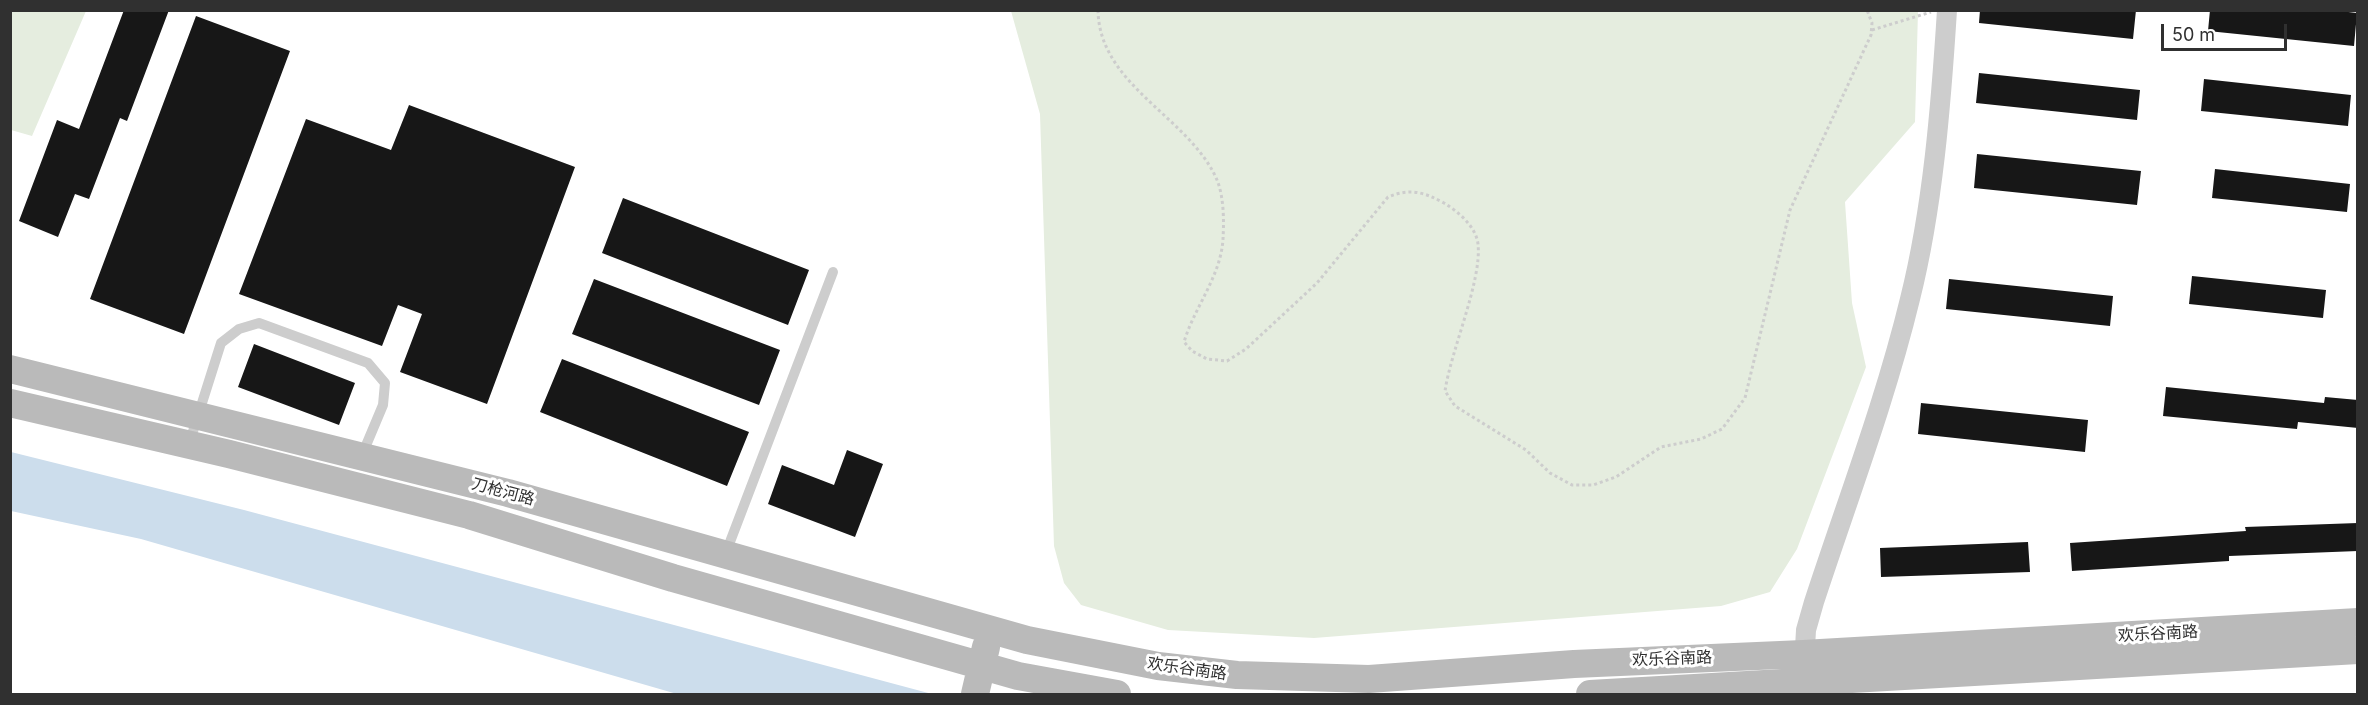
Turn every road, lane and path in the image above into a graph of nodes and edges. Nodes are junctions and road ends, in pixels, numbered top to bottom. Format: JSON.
{"nodes":[{"id":1,"x":1098,"y":10,"type":"edge"},
{"id":2,"x":1867,"y":10,"type":"edge"},
{"id":3,"x":1936,"y":10,"type":"edge"},
{"id":4,"x":1947,"y":10,"type":"edge"},
{"id":5,"x":1872,"y":30,"type":"junction"},
{"id":6,"x":833,"y":272,"type":"dead end"},
{"id":7,"x":10,"y":369,"type":"edge"},
{"id":8,"x":10,"y":403,"type":"edge"},
{"id":9,"x":196,"y":413,"type":"junction"},
{"id":10,"x":189,"y":445,"type":"junction"},
{"id":11,"x":361,"y":455,"type":"junction"},
{"id":12,"x":725,"y":555,"type":"junction"},
{"id":13,"x":849,"y":590,"type":"junction"},
{"id":14,"x":2358,"y":622,"type":"edge"},
{"id":15,"x":841,"y":626,"type":"junction"},
{"id":16,"x":991,"y":631,"type":"junction"},
{"id":17,"x":1027,"y":640,"type":"junction"},
{"id":18,"x":1976,"y":644,"type":"junction"},
{"id":19,"x":2358,"y":650,"type":"edge"},
{"id":20,"x":981,"y":665,"type":"junction"},
{"id":21,"x":1804,"y":667,"type":"junction"},
{"id":22,"x":1975,"y":673,"type":"junction"},
{"id":23,"x":1016,"y":685,"type":"edge"},
{"id":24,"x":975,"y":694,"type":"edge"},
{"id":25,"x":1117,"y":694,"type":"edge"},
{"id":26,"x":1590,"y":694,"type":"edge"}],
"edges":[{"from":1,"to":5,"type":"path"},
{"from":2,"to":5,"type":"path"},
{"from":3,"to":5,"type":"path"},
{"from":4,"to":21,"type":"street"},
{"from":6,"to":12,"type":"lane"},
{"from":7,"to":9,"type":"street","name":"刀枪河路"},
{"from":8,"to":10,"type":"street","name":"刀枪河路"},
{"from":9,"to":10,"type":"lane"},
{"from":9,"to":11,"type":"street","name":"刀枪河路"},
{"from":9,"to":11,"type":"lane"},
{"from":10,"to":15,"type":"street","name":"刀枪河路"},
{"from":11,"to":12,"type":"street","name":"刀枪河路"},
{"from":12,"to":13,"type":"street","name":"刀枪河路"},
{"from":13,"to":15,"type":"street"},
{"from":13,"to":16,"type":"street","name":"刀枪河路"},
{"from":14,"to":18,"type":"street","name":"欢乐谷南路"},
{"from":15,"to":20,"type":"street","name":"刀枪河路"},
{"from":16,"to":17,"type":"street","name":"欢乐谷南路"},
{"from":16,"to":20,"type":"street"},
{"from":17,"to":21,"type":"street","name":"欢乐谷南路"},
{"from":17,"to":23,"type":"street"},
{"from":18,"to":21,"type":"street","name":"欢乐谷南路"},
{"from":18,"to":22,"type":"street"},
{"from":19,"to":22,"type":"street","name":"欢乐谷南路"},
{"from":20,"to":23,"type":"street"},
{"from":20,"to":24,"type":"street"},
{"from":21,"to":22,"type":"street","name":"欢乐谷南路"},
{"from":21,"to":26,"type":"street","name":"欢乐谷南路"},
{"from":23,"to":25,"type":"street"}]}
